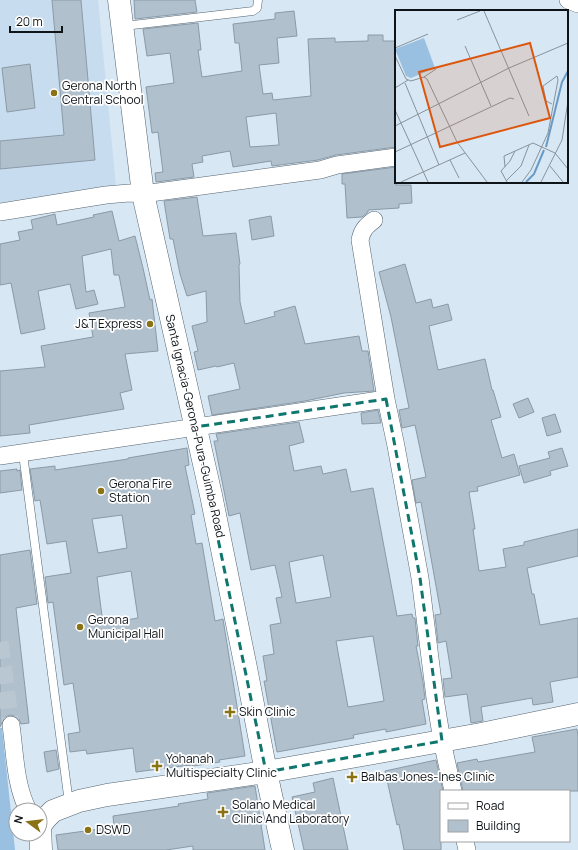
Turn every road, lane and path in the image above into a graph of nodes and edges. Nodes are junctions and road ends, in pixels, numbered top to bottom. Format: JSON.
{"nodes":[{"id":1,"x":119,"y":0,"type":"edge"},
{"id":2,"x":258,"y":0,"type":"edge"},
{"id":3,"x":568,"y":0,"type":"edge"},
{"id":4,"x":578,"y":4,"type":"edge"},
{"id":5,"x":122,"y":26,"type":"junction"},
{"id":6,"x":395,"y":157,"type":"edge"},
{"id":7,"x":144,"y":194,"type":"junction"},
{"id":8,"x":0,"y":212,"type":"edge"},
{"id":9,"x":374,"y":220,"type":"dead end"},
{"id":10,"x":386,"y":398,"type":"junction"},
{"id":11,"x":195,"y":427,"type":"junction"},
{"id":12,"x":23,"y":454,"type":"junction"},
{"id":13,"x":0,"y":456,"type":"edge"},
{"id":14,"x":578,"y":714,"type":"edge"},
{"id":15,"x":11,"y":725,"type":"tunnel mouth"},
{"id":16,"x":442,"y":741,"type":"junction"},
{"id":17,"x":266,"y":772,"type":"junction"},
{"id":18,"x":453,"y":790,"type":"edge"},
{"id":19,"x":25,"y":802,"type":"edge"},
{"id":20,"x":69,"y":804,"type":"junction"},
{"id":21,"x":48,"y":816,"type":"edge"},
{"id":22,"x":283,"y":850,"type":"edge"}],
"edges":[{"from":1,"to":5,"type":"main road","name":"Santa Ignacia-Gerona-Pura-Guimba Road"},
{"from":2,"to":5,"type":"lane"},
{"from":3,"to":4,"type":"street"},
{"from":5,"to":7,"type":"main road","name":"Santa Ignacia-Gerona-Pura-Guimba Road"},
{"from":6,"to":7,"type":"street"},
{"from":7,"to":8,"type":"street"},
{"from":7,"to":11,"type":"main road","name":"Santa Ignacia-Gerona-Pura-Guimba Road"},
{"from":9,"to":10,"type":"street"},
{"from":10,"to":11,"type":"street"},
{"from":10,"to":16,"type":"street"},
{"from":11,"to":12,"type":"street"},
{"from":11,"to":17,"type":"main road","name":"Santa Ignacia-Gerona-Pura-Guimba Road"},
{"from":12,"to":13,"type":"street"},
{"from":12,"to":20,"type":"lane"},
{"from":14,"to":16,"type":"main road"},
{"from":15,"to":19,"type":"street"},
{"from":16,"to":17,"type":"main road"},
{"from":16,"to":18,"type":"street"},
{"from":17,"to":20,"type":"main road"},
{"from":17,"to":22,"type":"main road","name":"Santa Ignacia-Gerona-Pura-Guimba Road"},
{"from":20,"to":21,"type":"main road"}]}
